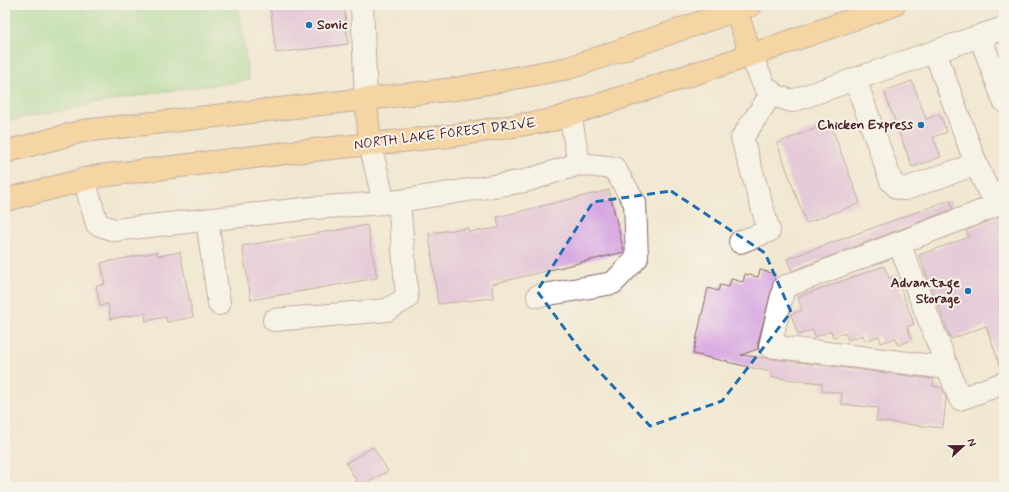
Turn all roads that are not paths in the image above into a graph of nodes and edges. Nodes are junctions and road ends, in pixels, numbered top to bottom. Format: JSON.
{"nodes":[{"id":1,"x":362,"y":5,"type":"edge"},
{"id":2,"x":894,"y":5,"type":"edge"},
{"id":3,"x":740,"y":7,"type":"edge"},
{"id":4,"x":1004,"y":28,"type":"edge"},
{"id":5,"x":980,"y":36,"type":"junction"},
{"id":6,"x":935,"y":52,"type":"junction"},
{"id":7,"x":751,"y":55,"type":"junction"},
{"id":8,"x":855,"y":79,"type":"junction"},
{"id":9,"x":772,"y":93,"type":"junction"},
{"id":10,"x":366,"y":98,"type":"junction"},
{"id":11,"x":1004,"y":102,"type":"edge"},
{"id":12,"x":570,"y":114,"type":"junction"},
{"id":13,"x":370,"y":144,"type":"junction"},
{"id":14,"x":5,"y":152,"type":"edge"},
{"id":15,"x":579,"y":164,"type":"junction"},
{"id":16,"x":976,"y":164,"type":"junction"},
{"id":17,"x":84,"y":179,"type":"junction"},
{"id":18,"x":1004,"y":197,"type":"edge"},
{"id":19,"x":5,"y":200,"type":"edge"},
{"id":20,"x":1004,"y":200,"type":"edge"},
{"id":21,"x":391,"y":202,"type":"junction"},
{"id":22,"x":207,"y":220,"type":"junction"},
{"id":23,"x":740,"y":242,"type":"dead end"},
{"id":24,"x":900,"y":243,"type":"junction"},
{"id":25,"x":538,"y":296,"type":"dead end"},
{"id":26,"x":219,"y":304,"type":"dead end"},
{"id":27,"x":274,"y":320,"type":"dead end"},
{"id":28,"x":948,"y":368,"type":"junction"},
{"id":29,"x":1004,"y":383,"type":"edge"}],
"edges":[{"from":1,"to":10,"type":"lane"},
{"from":2,"to":7,"type":"main road","name":"NORTH LAKE FOREST DRIVE"},
{"from":3,"to":7,"type":"main road"},
{"from":3,"to":10,"type":"main road"},
{"from":4,"to":5,"type":"lane"},
{"from":5,"to":6,"type":"lane"},
{"from":5,"to":11,"type":"lane"},
{"from":6,"to":8,"type":"lane"},
{"from":6,"to":16,"type":"lane"},
{"from":7,"to":9,"type":"lane"},
{"from":7,"to":12,"type":"main road","name":"NORTH LAKE FOREST DRIVE"},
{"from":8,"to":9,"type":"lane"},
{"from":8,"to":16,"type":"lane"},
{"from":9,"to":23,"type":"lane"},
{"from":10,"to":13,"type":"main road"},
{"from":10,"to":14,"type":"main road"},
{"from":12,"to":13,"type":"main road","name":"NORTH LAKE FOREST DRIVE"},
{"from":12,"to":15,"type":"lane"},
{"from":13,"to":17,"type":"main road","name":"NORTH LAKE FOREST DRIVE"},
{"from":13,"to":21,"type":"lane"},
{"from":15,"to":21,"type":"lane"},
{"from":15,"to":25,"type":"lane"},
{"from":16,"to":18,"type":"lane"},
{"from":17,"to":19,"type":"main road","name":"NORTH LAKE FOREST DRIVE"},
{"from":17,"to":22,"type":"lane"},
{"from":20,"to":24,"type":"lane"},
{"from":21,"to":22,"type":"lane"},
{"from":21,"to":27,"type":"lane"},
{"from":22,"to":26,"type":"lane"},
{"from":24,"to":28,"type":"lane"},
{"from":24,"to":28,"type":"lane"},
{"from":28,"to":29,"type":"lane"}]}
